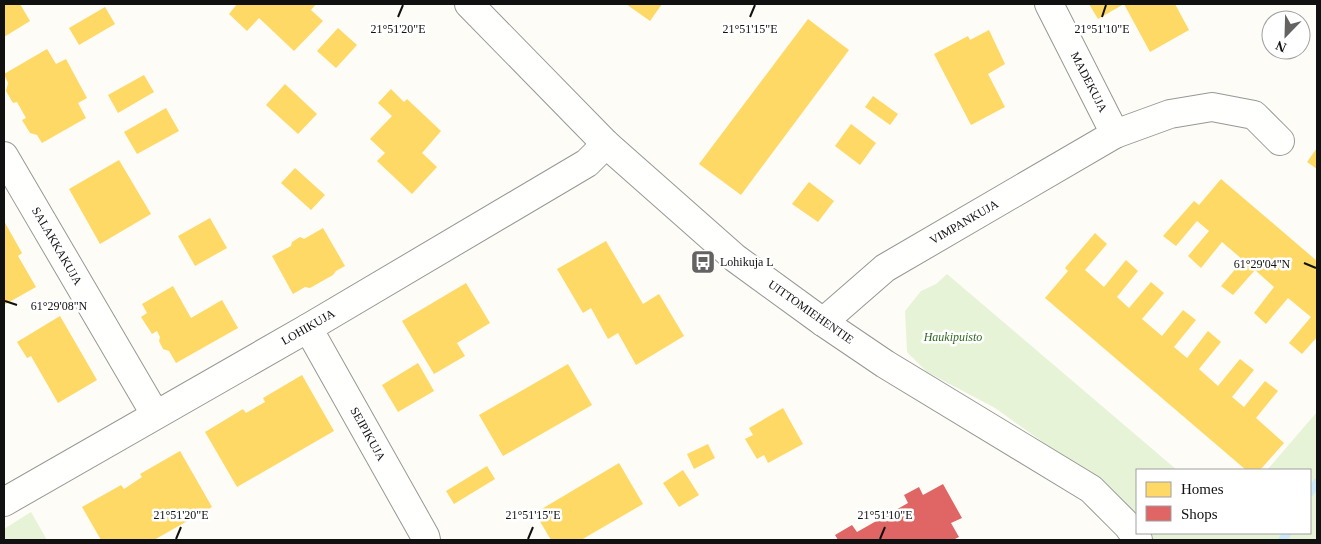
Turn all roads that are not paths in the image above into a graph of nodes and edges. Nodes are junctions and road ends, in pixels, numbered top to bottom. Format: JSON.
{"nodes":[{"id":1,"x":469,"y":4,"type":"edge"},
{"id":2,"x":1049,"y":4,"type":"edge"},
{"id":3,"x":1115,"y":134,"type":"junction"},
{"id":4,"x":1280,"y":141,"type":"dead end"},
{"id":5,"x":606,"y":144,"type":"junction"},
{"id":6,"x":4,"y":156,"type":"edge"},
{"id":7,"x":823,"y":322,"type":"junction"},
{"id":8,"x":308,"y":328,"type":"junction"},
{"id":9,"x":155,"y":414,"type":"junction"},
{"id":10,"x":4,"y":502,"type":"edge"},
{"id":11,"x":426,"y":540,"type":"edge"},
{"id":12,"x":1138,"y":540,"type":"edge"}],
"edges":[{"from":1,"to":5,"type":"street","name":"UITTOMIEHENTIE"},
{"from":2,"to":3,"type":"street","name":"MADEKUJA"},
{"from":3,"to":4,"type":"street","name":"VIMPANKUJA"},
{"from":3,"to":7,"type":"street","name":"VIMPANKUJA"},
{"from":5,"to":7,"type":"street","name":"UITTOMIEHENTIE"},
{"from":5,"to":8,"type":"street","name":"LOHIKUJA"},
{"from":6,"to":9,"type":"street","name":"SALAKKAKUJA"},
{"from":7,"to":12,"type":"street","name":"UITTOMIEHENTIE"},
{"from":8,"to":9,"type":"street","name":"LOHIKUJA"},
{"from":8,"to":11,"type":"street","name":"SEIPIKUJA"},
{"from":9,"to":10,"type":"street","name":"LOHIKUJA"}]}
